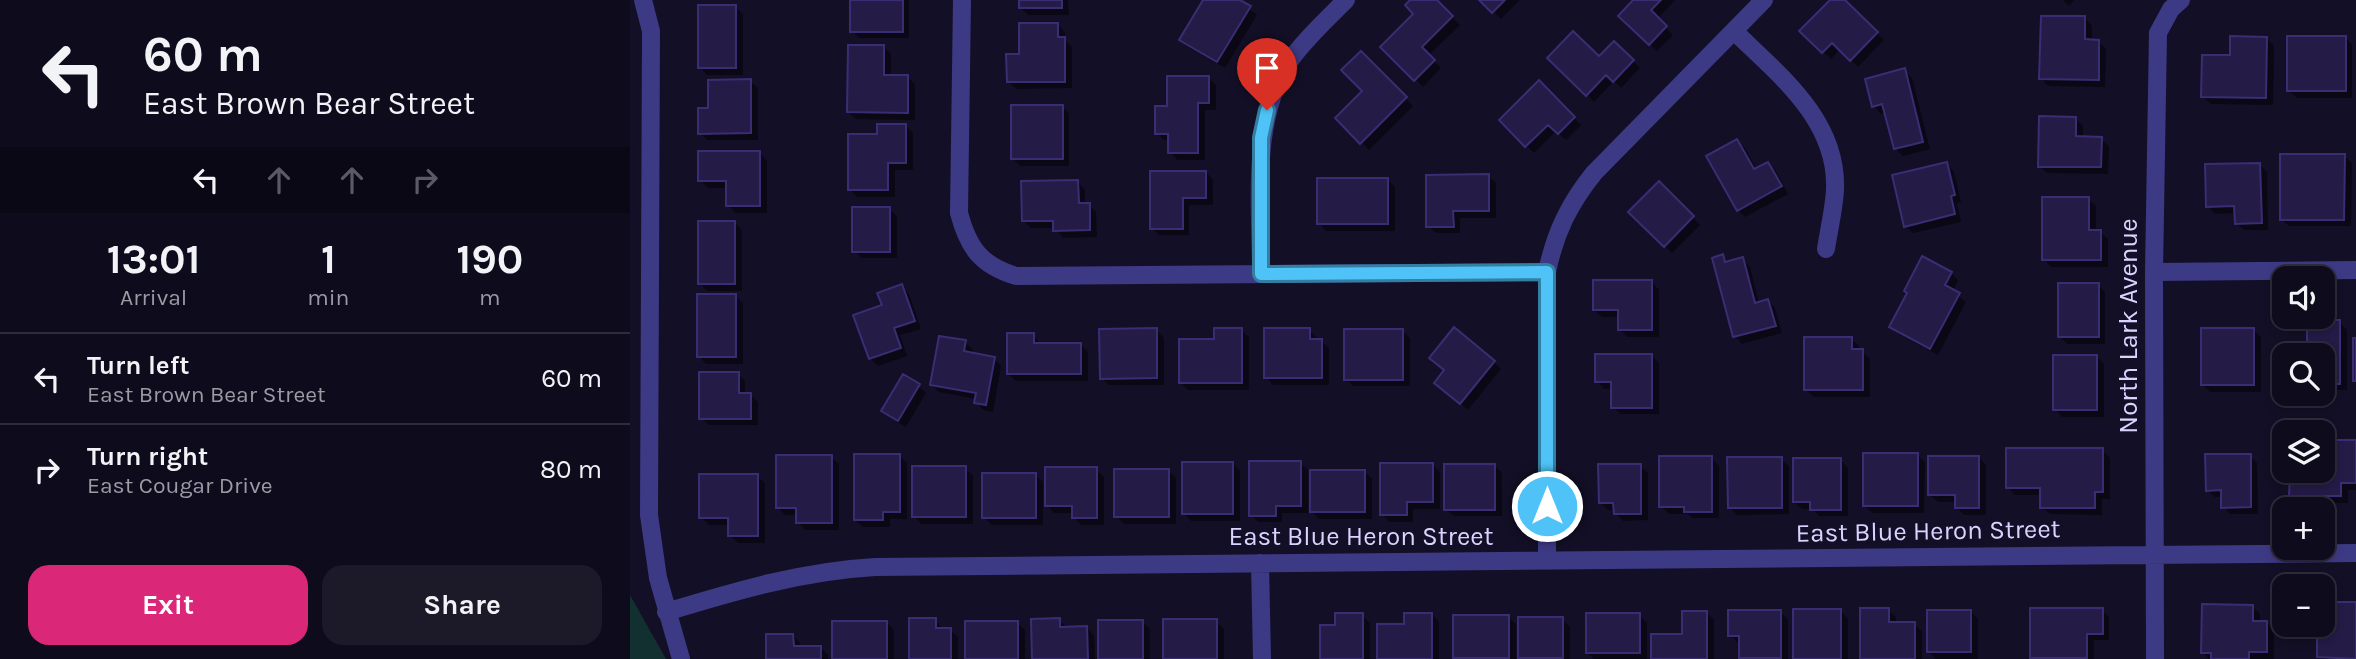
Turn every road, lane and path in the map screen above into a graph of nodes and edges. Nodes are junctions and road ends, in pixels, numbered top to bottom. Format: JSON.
{"nodes":[{"id":1,"x":643,"y":0,"type":"edge"},
{"id":2,"x":962,"y":0,"type":"edge"},
{"id":3,"x":1346,"y":0,"type":"edge"},
{"id":4,"x":1764,"y":0,"type":"edge"},
{"id":5,"x":2181,"y":0,"type":"edge"},
{"id":6,"x":1734,"y":30,"type":"junction"},
{"id":7,"x":1826,"y":249,"type":"dead end"},
{"id":8,"x":2356,"y":270,"type":"edge"},
{"id":9,"x":1547,"y":272,"type":"junction"},
{"id":10,"x":2154,"y":272,"type":"junction"},
{"id":11,"x":1261,"y":274,"type":"junction"},
{"id":12,"x":2356,"y":553,"type":"edge"},
{"id":13,"x":2154,"y":555,"type":"junction"},
{"id":14,"x":1547,"y":561,"type":"junction"},
{"id":15,"x":1261,"y":563,"type":"junction"},
{"id":16,"x":666,"y":612,"type":"junction"},
{"id":17,"x":681,"y":659,"type":"edge"},
{"id":18,"x":1262,"y":659,"type":"edge"},
{"id":19,"x":2155,"y":659,"type":"edge"}],
"edges":[{"from":1,"to":16,"type":"street"},
{"from":2,"to":11,"type":"street"},
{"from":3,"to":11,"type":"street"},
{"from":4,"to":6,"type":"street"},
{"from":5,"to":10,"type":"street","name":"North Lark Avenue"},
{"from":6,"to":7,"type":"street"},
{"from":6,"to":9,"type":"street"},
{"from":8,"to":10,"type":"street"},
{"from":9,"to":11,"type":"street"},
{"from":9,"to":14,"type":"street"},
{"from":10,"to":13,"type":"street","name":"North Lark Avenue"},
{"from":12,"to":13,"type":"street","name":"East Blue Heron Street"},
{"from":13,"to":14,"type":"street","name":"East Blue Heron Street"},
{"from":13,"to":19,"type":"street","name":"North Lark Avenue"},
{"from":14,"to":15,"type":"street","name":"East Blue Heron Street"},
{"from":15,"to":16,"type":"street","name":"East Blue Heron Street"},
{"from":15,"to":18,"type":"street"},
{"from":16,"to":17,"type":"street"}]}
